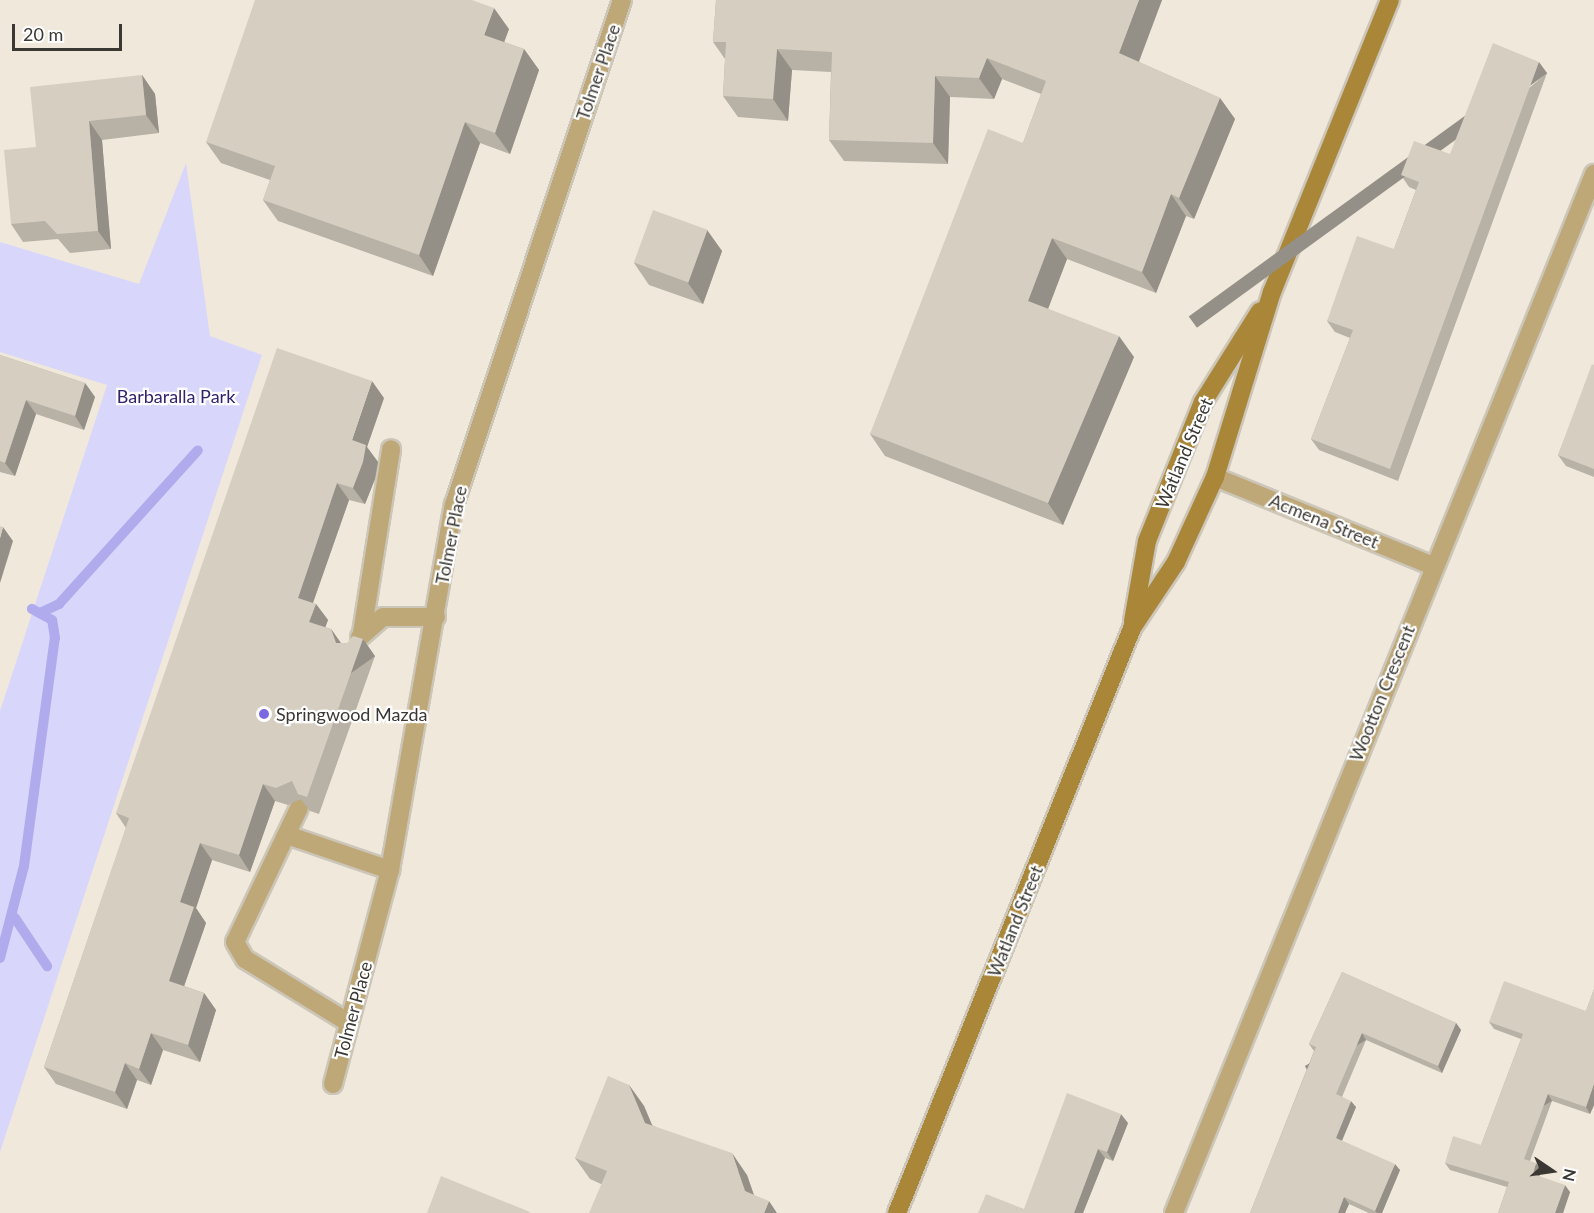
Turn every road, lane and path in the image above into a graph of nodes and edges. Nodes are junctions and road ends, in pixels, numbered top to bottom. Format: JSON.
{"nodes":[{"id":1,"x":622,"y":0,"type":"edge"},
{"id":2,"x":1390,"y":0,"type":"edge"},
{"id":3,"x":1594,"y":174,"type":"edge"},
{"id":4,"x":1272,"y":292,"type":"junction"},
{"id":5,"x":391,"y":449,"type":"dead end"},
{"id":6,"x":1215,"y":477,"type":"junction"},
{"id":7,"x":1433,"y":566,"type":"junction"},
{"id":8,"x":436,"y":617,"type":"junction"},
{"id":9,"x":1132,"y":628,"type":"junction"},
{"id":10,"x":299,"y":808,"type":"edge"},
{"id":11,"x":290,"y":836,"type":"junction"},
{"id":12,"x":390,"y":870,"type":"junction"},
{"id":13,"x":350,"y":1023,"type":"junction"},
{"id":14,"x":333,"y":1084,"type":"dead end"},
{"id":15,"x":897,"y":1213,"type":"edge"},
{"id":16,"x":1174,"y":1213,"type":"edge"}],
"edges":[{"from":1,"to":8,"type":"street","name":"Tolmer Place"},
{"from":2,"to":4,"type":"street","name":"Watland Street"},
{"from":3,"to":7,"type":"street","name":"Wootton Crescent"},
{"from":4,"to":6,"type":"street","name":"Watland Street"},
{"from":4,"to":9,"type":"street","name":"Watland Street"},
{"from":5,"to":8,"type":"street"},
{"from":6,"to":7,"type":"street","name":"Acmena Street"},
{"from":6,"to":9,"type":"street","name":"Watland Street"},
{"from":7,"to":16,"type":"street","name":"Wootton Crescent"},
{"from":8,"to":12,"type":"street","name":"Tolmer Place"},
{"from":9,"to":15,"type":"street","name":"Watland Street"},
{"from":10,"to":11,"type":"street"},
{"from":11,"to":12,"type":"street"},
{"from":11,"to":13,"type":"street"},
{"from":12,"to":13,"type":"street","name":"Tolmer Place"},
{"from":13,"to":14,"type":"street","name":"Tolmer Place"}]}
